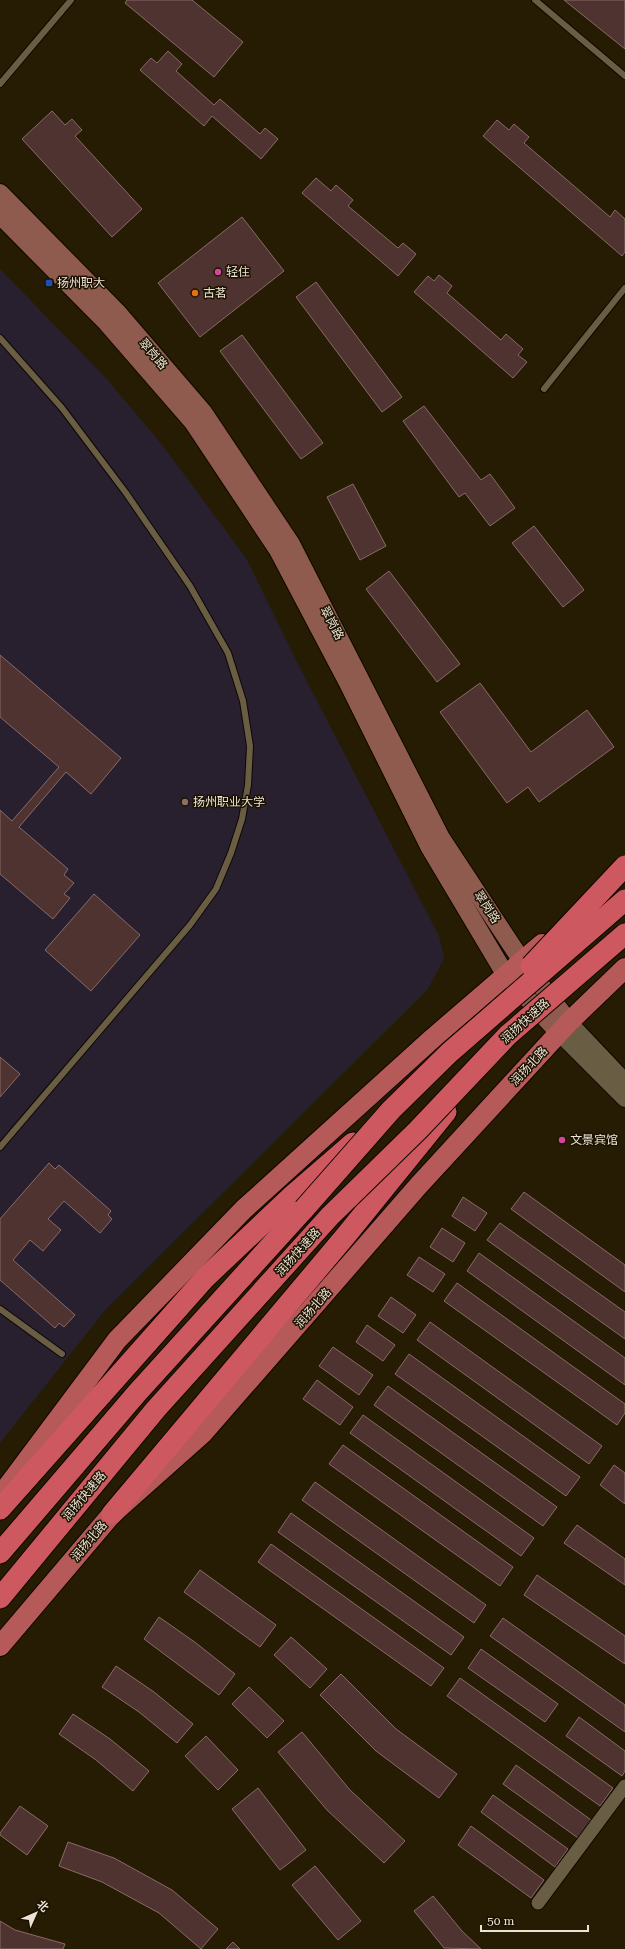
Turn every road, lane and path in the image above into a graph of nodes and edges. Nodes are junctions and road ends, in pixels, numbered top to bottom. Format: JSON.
{"nodes":[{"id":1,"x":72,"y":0,"type":"edge"},
{"id":2,"x":535,"y":0,"type":"edge"},
{"id":3,"x":625,"y":76,"type":"edge"},
{"id":4,"x":0,"y":84,"type":"edge"},
{"id":5,"x":0,"y":193,"type":"edge"},
{"id":6,"x":0,"y":216,"type":"edge"},
{"id":7,"x":625,"y":288,"type":"edge"},
{"id":8,"x":0,"y":338,"type":"edge"},
{"id":9,"x":544,"y":389,"type":"dead end"},
{"id":10,"x":625,"y":866,"type":"edge"},
{"id":11,"x":625,"y":875,"type":"edge"},
{"id":12,"x":625,"y":900,"type":"edge"},
{"id":13,"x":625,"y":934,"type":"edge"},
{"id":14,"x":625,"y":951,"type":"edge"},
{"id":15,"x":522,"y":961,"type":"junction"},
{"id":16,"x":625,"y":968,"type":"edge"},
{"id":17,"x":506,"y":974,"type":"junction"},
{"id":18,"x":564,"y":1027,"type":"junction"},
{"id":19,"x":508,"y":1036,"type":"junction"},
{"id":20,"x":449,"y":1053,"type":"junction"},
{"id":21,"x":625,"y":1081,"type":"edge"},
{"id":22,"x":625,"y":1099,"type":"edge"},
{"id":23,"x":0,"y":1147,"type":"edge"},
{"id":24,"x":299,"y":1202,"type":"junction"},
{"id":25,"x":0,"y":1309,"type":"edge"},
{"id":26,"x":62,"y":1354,"type":"dead end"},
{"id":27,"x":0,"y":1497,"type":"edge"},
{"id":28,"x":0,"y":1509,"type":"edge"},
{"id":29,"x":112,"y":1514,"type":"junction"},
{"id":30,"x":0,"y":1553,"type":"edge"},
{"id":31,"x":0,"y":1598,"type":"edge"},
{"id":32,"x":0,"y":1646,"type":"edge"},
{"id":33,"x":625,"y":1786,"type":"edge"},
{"id":34,"x":538,"y":1903,"type":"dead end"}],
"edges":[{"from":1,"to":4,"type":"lane"},
{"from":2,"to":3,"type":"lane"},
{"from":5,"to":15,"type":"main road","name":"翠岗路"},
{"from":6,"to":17,"type":"main road","name":"翠岗路"},
{"from":7,"to":9,"type":"lane"},
{"from":8,"to":23,"type":"lane"},
{"from":10,"to":20,"type":"highway","bridge":true},
{"from":11,"to":15,"type":"main road"},
{"from":12,"to":20,"type":"highway","name":"润扬快速路","bridge":true},
{"from":13,"to":19,"type":"highway","name":"润扬快速路","bridge":true},
{"from":14,"to":19,"type":"highway","bridge":true},
{"from":15,"to":17,"type":"main road"},
{"from":15,"to":18,"type":"main road","name":"翠岗路"},
{"from":16,"to":18,"type":"main road","name":"润扬北路"},
{"from":17,"to":18,"type":"main road","name":"翠岗路"},
{"from":17,"to":27,"type":"main road"},
{"from":18,"to":21,"type":"street","name":"翠岗路"},
{"from":18,"to":22,"type":"street","name":"翠岗路"},
{"from":18,"to":29,"type":"main road","name":"润扬北路"},
{"from":19,"to":29,"type":"highway","bridge":true},
{"from":19,"to":31,"type":"highway","name":"润扬快速路","bridge":true},
{"from":20,"to":24,"type":"highway","name":"润扬快速路","bridge":true},
{"from":24,"to":28,"type":"highway"},
{"from":24,"to":30,"type":"highway","name":"润扬快速路"},
{"from":25,"to":26,"type":"lane"},
{"from":29,"to":32,"type":"main road","name":"润扬北路"},
{"from":33,"to":34,"type":"street"}]}
